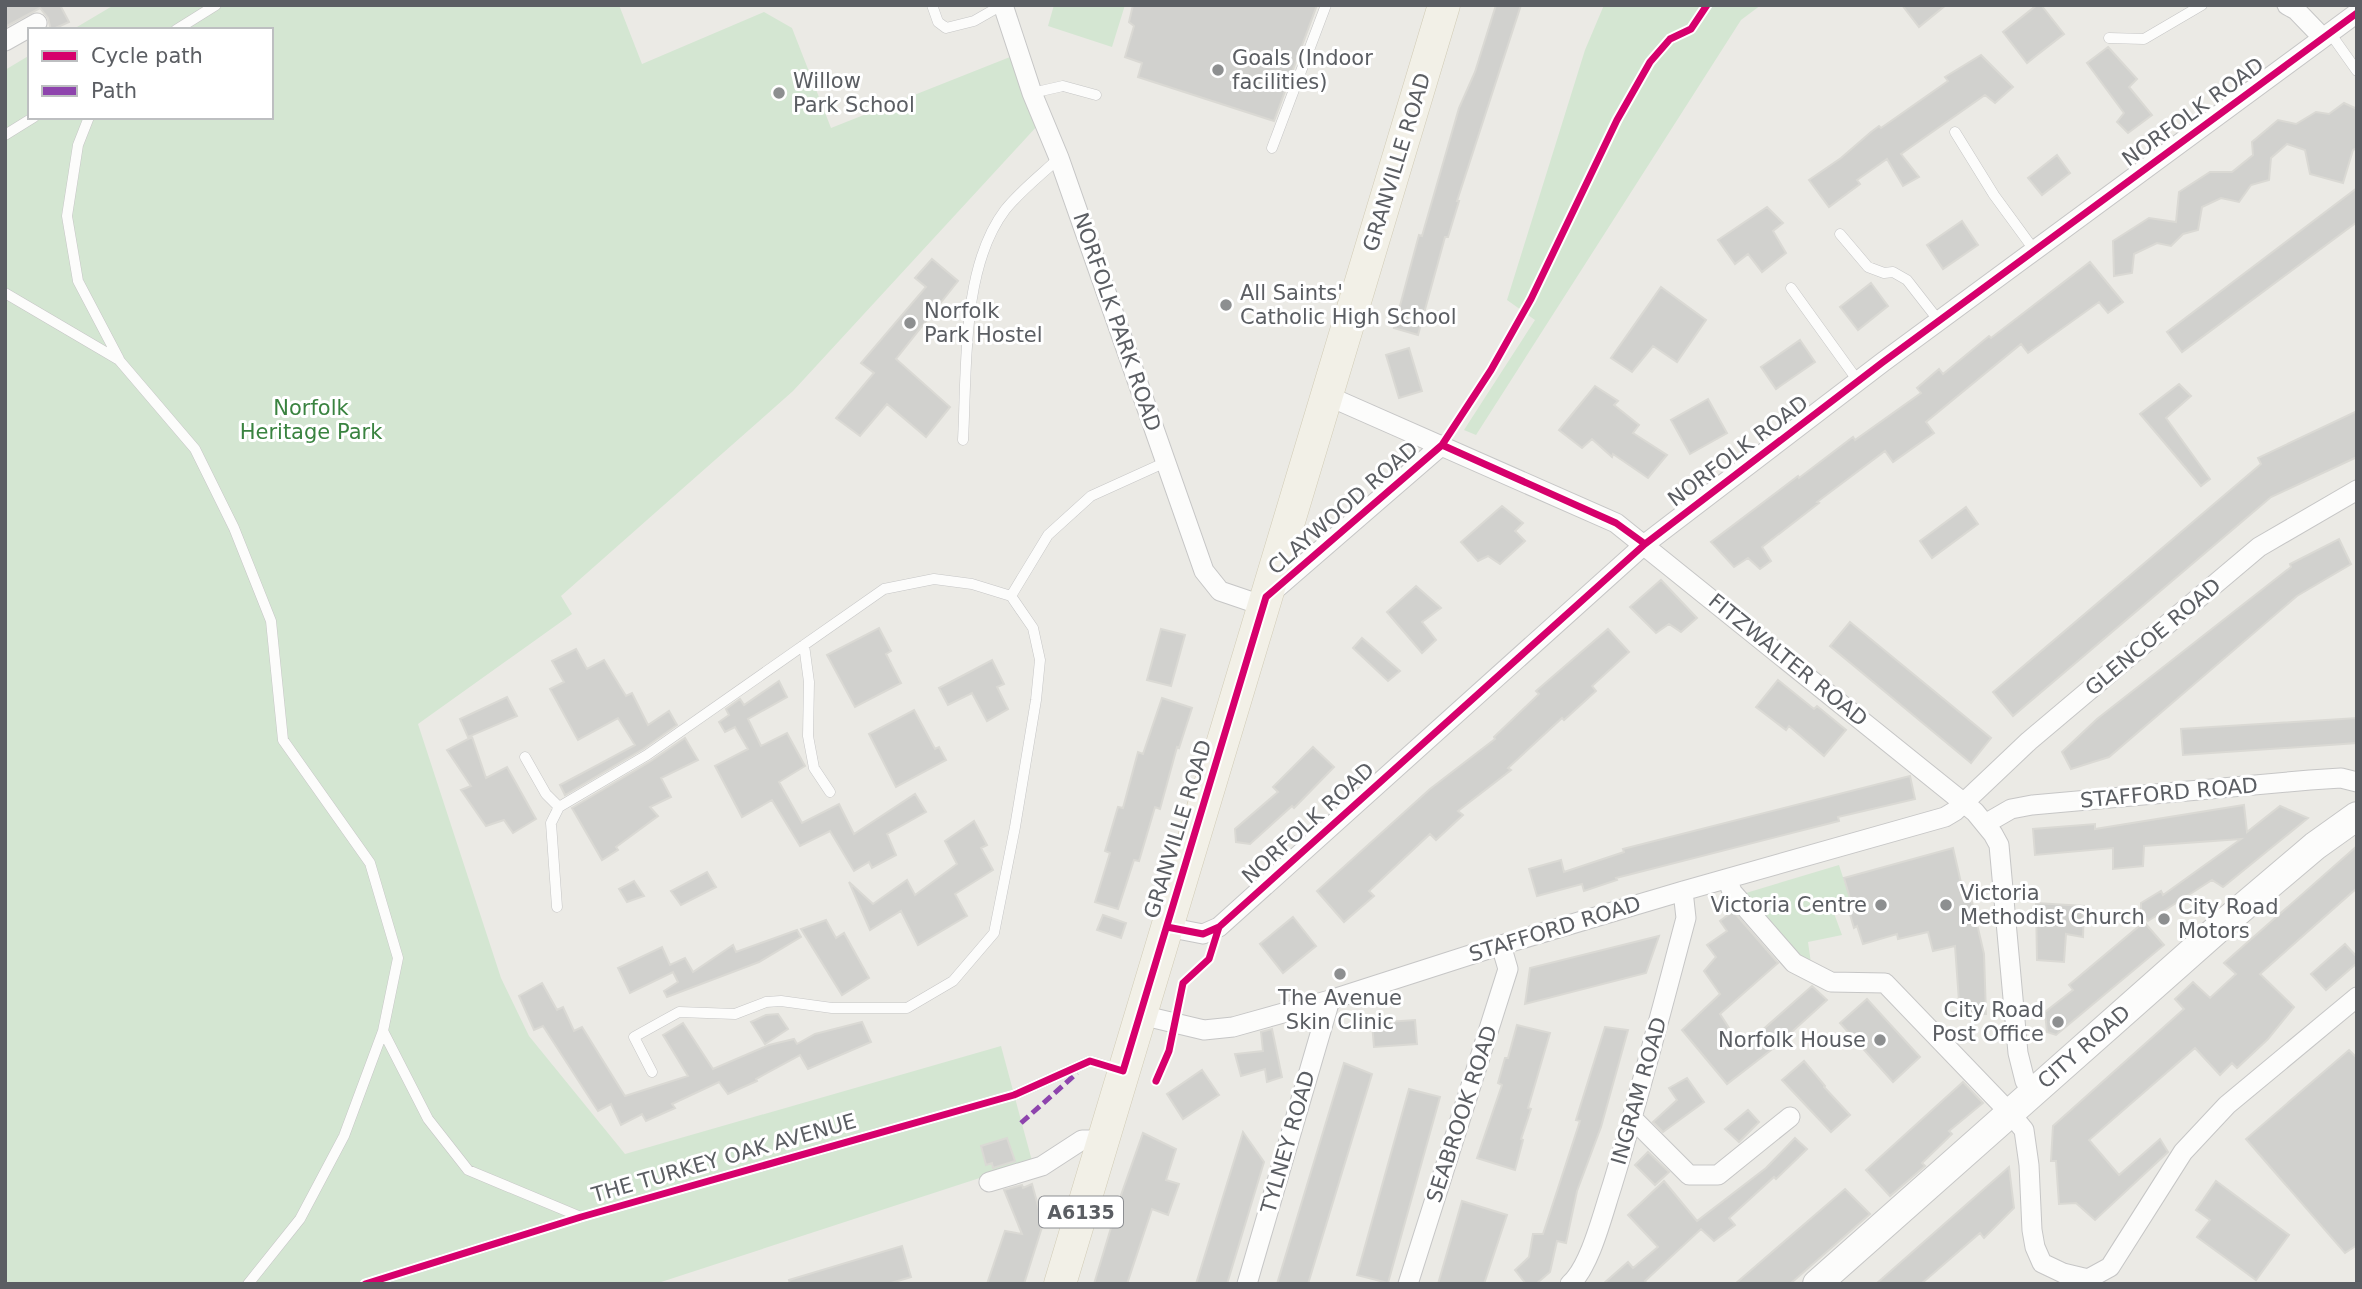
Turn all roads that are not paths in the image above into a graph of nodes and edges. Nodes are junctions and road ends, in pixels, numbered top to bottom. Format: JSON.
{"nodes":[{"id":1,"x":216,"y":5,"type":"edge"},
{"id":2,"x":932,"y":5,"type":"edge"},
{"id":3,"x":1002,"y":5,"type":"edge"},
{"id":4,"x":1326,"y":5,"type":"edge"},
{"id":5,"x":1444,"y":5,"type":"edge"},
{"id":6,"x":2202,"y":5,"type":"edge"},
{"id":7,"x":2287,"y":5,"type":"edge"},
{"id":8,"x":2357,"y":13,"type":"edge"},
{"id":9,"x":37,"y":23,"type":"dead end"},
{"id":10,"x":28,"y":28,"type":"edge"},
{"id":11,"x":28,"y":28,"type":"edge"},
{"id":12,"x":179,"y":28,"type":"edge"},
{"id":13,"x":2327,"y":35,"type":"junction"},
{"id":14,"x":2109,"y":38,"type":"dead end"},
{"id":15,"x":5,"y":41,"type":"edge"},
{"id":16,"x":2357,"y":71,"type":"edge"},
{"id":17,"x":1032,"y":93,"type":"junction"},
{"id":18,"x":1096,"y":95,"type":"dead end"},
{"id":19,"x":31,"y":119,"type":"edge"},
{"id":20,"x":88,"y":119,"type":"edge"},
{"id":21,"x":1955,"y":132,"type":"dead end"},
{"id":22,"x":5,"y":135,"type":"edge"},
{"id":23,"x":1272,"y":148,"type":"dead end"},
{"id":24,"x":1059,"y":158,"type":"junction"},
{"id":25,"x":1840,"y":234,"type":"dead end"},
{"id":26,"x":2035,"y":251,"type":"junction"},
{"id":27,"x":1791,"y":288,"type":"dead end"},
{"id":28,"x":5,"y":293,"type":"edge"},
{"id":29,"x":1939,"y":321,"type":"junction"},
{"id":30,"x":119,"y":360,"type":"junction"},
{"id":31,"x":1858,"y":381,"type":"junction"},
{"id":32,"x":1328,"y":396,"type":"junction"},
{"id":33,"x":963,"y":440,"type":"dead end"},
{"id":34,"x":1442,"y":445,"type":"junction"},
{"id":35,"x":1166,"y":462,"type":"junction"},
{"id":36,"x":2357,"y":490,"type":"edge"},
{"id":37,"x":1645,"y":544,"type":"junction"},
{"id":38,"x":1011,"y":596,"type":"junction"},
{"id":39,"x":1265,"y":601,"type":"junction"},
{"id":40,"x":804,"y":645,"type":"junction"},
{"id":41,"x":525,"y":757,"type":"dead end"},
{"id":42,"x":2357,"y":782,"type":"edge"},
{"id":43,"x":830,"y":792,"type":"dead end"},
{"id":44,"x":1964,"y":803,"type":"junction"},
{"id":45,"x":559,"y":807,"type":"junction"},
{"id":46,"x":2357,"y":816,"type":"edge"},
{"id":47,"x":1985,"y":824,"type":"junction"},
{"id":48,"x":1728,"y":880,"type":"junction"},
{"id":49,"x":1684,"y":891,"type":"junction"},
{"id":50,"x":557,"y":907,"type":"dead end"},
{"id":51,"x":1167,"y":927,"type":"junction"},
{"id":52,"x":1501,"y":945,"type":"junction"},
{"id":53,"x":2357,"y":996,"type":"edge"},
{"id":54,"x":1329,"y":1000,"type":"junction"},
{"id":55,"x":1141,"y":1015,"type":"junction"},
{"id":56,"x":383,"y":1031,"type":"junction"},
{"id":57,"x":1123,"y":1071,"type":"junction"},
{"id":58,"x":652,"y":1072,"type":"dead end"},
{"id":59,"x":2034,"y":1092,"type":"junction"},
{"id":60,"x":2010,"y":1113,"type":"junction"},
{"id":61,"x":1790,"y":1117,"type":"dead end"},
{"id":62,"x":1633,"y":1119,"type":"junction"},
{"id":63,"x":1102,"y":1140,"type":"junction"},
{"id":64,"x":989,"y":1182,"type":"dead end"},
{"id":65,"x":581,"y":1217,"type":"junction"},
{"id":66,"x":248,"y":1284,"type":"edge"},
{"id":67,"x":365,"y":1284,"type":"edge"},
{"id":68,"x":1060,"y":1284,"type":"edge"},
{"id":69,"x":1247,"y":1284,"type":"edge"},
{"id":70,"x":1408,"y":1284,"type":"edge"},
{"id":71,"x":1570,"y":1284,"type":"edge"},
{"id":72,"x":1817,"y":1284,"type":"edge"}],
"edges":[{"from":1,"to":12,"type":"lane"},
{"from":2,"to":3,"type":"lane"},
{"from":3,"to":17,"type":"street","name":"NORFOLK PARK ROAD"},
{"from":4,"to":23,"type":"lane"},
{"from":5,"to":32,"type":"main road","name":"GRANVILLE ROAD","number":"A6135"},
{"from":6,"to":14,"type":"lane"},
{"from":7,"to":13,"type":"street"},
{"from":8,"to":13,"type":"street","name":"NORFOLK ROAD"},
{"from":9,"to":11,"type":"street"},
{"from":10,"to":15,"type":"street"},
{"from":13,"to":16,"type":"lane"},
{"from":13,"to":26,"type":"street","name":"NORFOLK ROAD"},
{"from":17,"to":18,"type":"lane"},
{"from":17,"to":24,"type":"street","name":"NORFOLK PARK ROAD"},
{"from":19,"to":22,"type":"lane"},
{"from":20,"to":30,"type":"lane"},
{"from":21,"to":26,"type":"lane"},
{"from":24,"to":33,"type":"lane"},
{"from":24,"to":35,"type":"street","name":"NORFOLK PARK ROAD"},
{"from":25,"to":29,"type":"lane"},
{"from":26,"to":29,"type":"street","name":"NORFOLK ROAD"},
{"from":27,"to":31,"type":"lane"},
{"from":28,"to":30,"type":"lane"},
{"from":29,"to":31,"type":"street","name":"NORFOLK ROAD"},
{"from":30,"to":56,"type":"lane"},
{"from":31,"to":37,"type":"street","name":"NORFOLK ROAD"},
{"from":32,"to":34,"type":"street","name":"FITZWALTER ROAD"},
{"from":32,"to":39,"type":"main road","name":"GRANVILLE ROAD","number":"A6135"},
{"from":34,"to":37,"type":"street","name":"FITZWALTER ROAD"},
{"from":34,"to":39,"type":"street","name":"CLAYWOOD ROAD"},
{"from":35,"to":38,"type":"lane"},
{"from":35,"to":39,"type":"street","name":"NORFOLK PARK ROAD"},
{"from":36,"to":44,"type":"street","name":"GLENCOE ROAD"},
{"from":37,"to":44,"type":"street","name":"FITZWALTER ROAD"},
{"from":37,"to":51,"type":"street","name":"NORFOLK ROAD"},
{"from":38,"to":40,"type":"lane"},
{"from":38,"to":58,"type":"lane"},
{"from":39,"to":51,"type":"main road","name":"GRANVILLE ROAD","number":"A6135"},
{"from":40,"to":43,"type":"lane"},
{"from":40,"to":45,"type":"lane"},
{"from":41,"to":45,"type":"lane"},
{"from":42,"to":47,"type":"street","name":"STAFFORD ROAD"},
{"from":44,"to":47,"type":"street","name":"FITZWALTER ROAD"},
{"from":44,"to":48,"type":"street","name":"STAFFORD ROAD"},
{"from":45,"to":50,"type":"lane"},
{"from":46,"to":59,"type":"main road","name":"CITY ROAD"},
{"from":47,"to":59,"type":"street","name":"FITZWALTER ROAD"},
{"from":48,"to":49,"type":"street","name":"STAFFORD ROAD"},
{"from":48,"to":60,"type":"street"},
{"from":49,"to":52,"type":"street","name":"STAFFORD ROAD"},
{"from":49,"to":62,"type":"street","name":"INGRAM ROAD"},
{"from":51,"to":55,"type":"main road","name":"GRANVILLE ROAD","number":"A6135"},
{"from":52,"to":54,"type":"street","name":"STAFFORD ROAD"},
{"from":52,"to":70,"type":"street","name":"SEABROOK ROAD"},
{"from":53,"to":60,"type":"street"},
{"from":54,"to":55,"type":"street","name":"STAFFORD ROAD"},
{"from":54,"to":69,"type":"street","name":"TYLNEY ROAD"},
{"from":55,"to":57,"type":"main road","name":"GRANVILLE ROAD","number":"A6135"},
{"from":56,"to":65,"type":"lane"},
{"from":56,"to":66,"type":"lane"},
{"from":57,"to":63,"type":"main road","name":"GRANVILLE ROAD","number":"A6135"},
{"from":57,"to":65,"type":"lane","name":"THE TURKEY OAK AVENUE"},
{"from":59,"to":60,"type":"main road","name":"CITY ROAD"},
{"from":60,"to":72,"type":"main road","name":"CITY ROAD"},
{"from":61,"to":62,"type":"street"},
{"from":62,"to":71,"type":"street","name":"INGRAM ROAD"},
{"from":63,"to":64,"type":"street"},
{"from":63,"to":68,"type":"main road","name":"GRANVILLE ROAD","number":"A6135"},
{"from":65,"to":67,"type":"lane","name":"THE TURKEY OAK AVENUE"}]}
